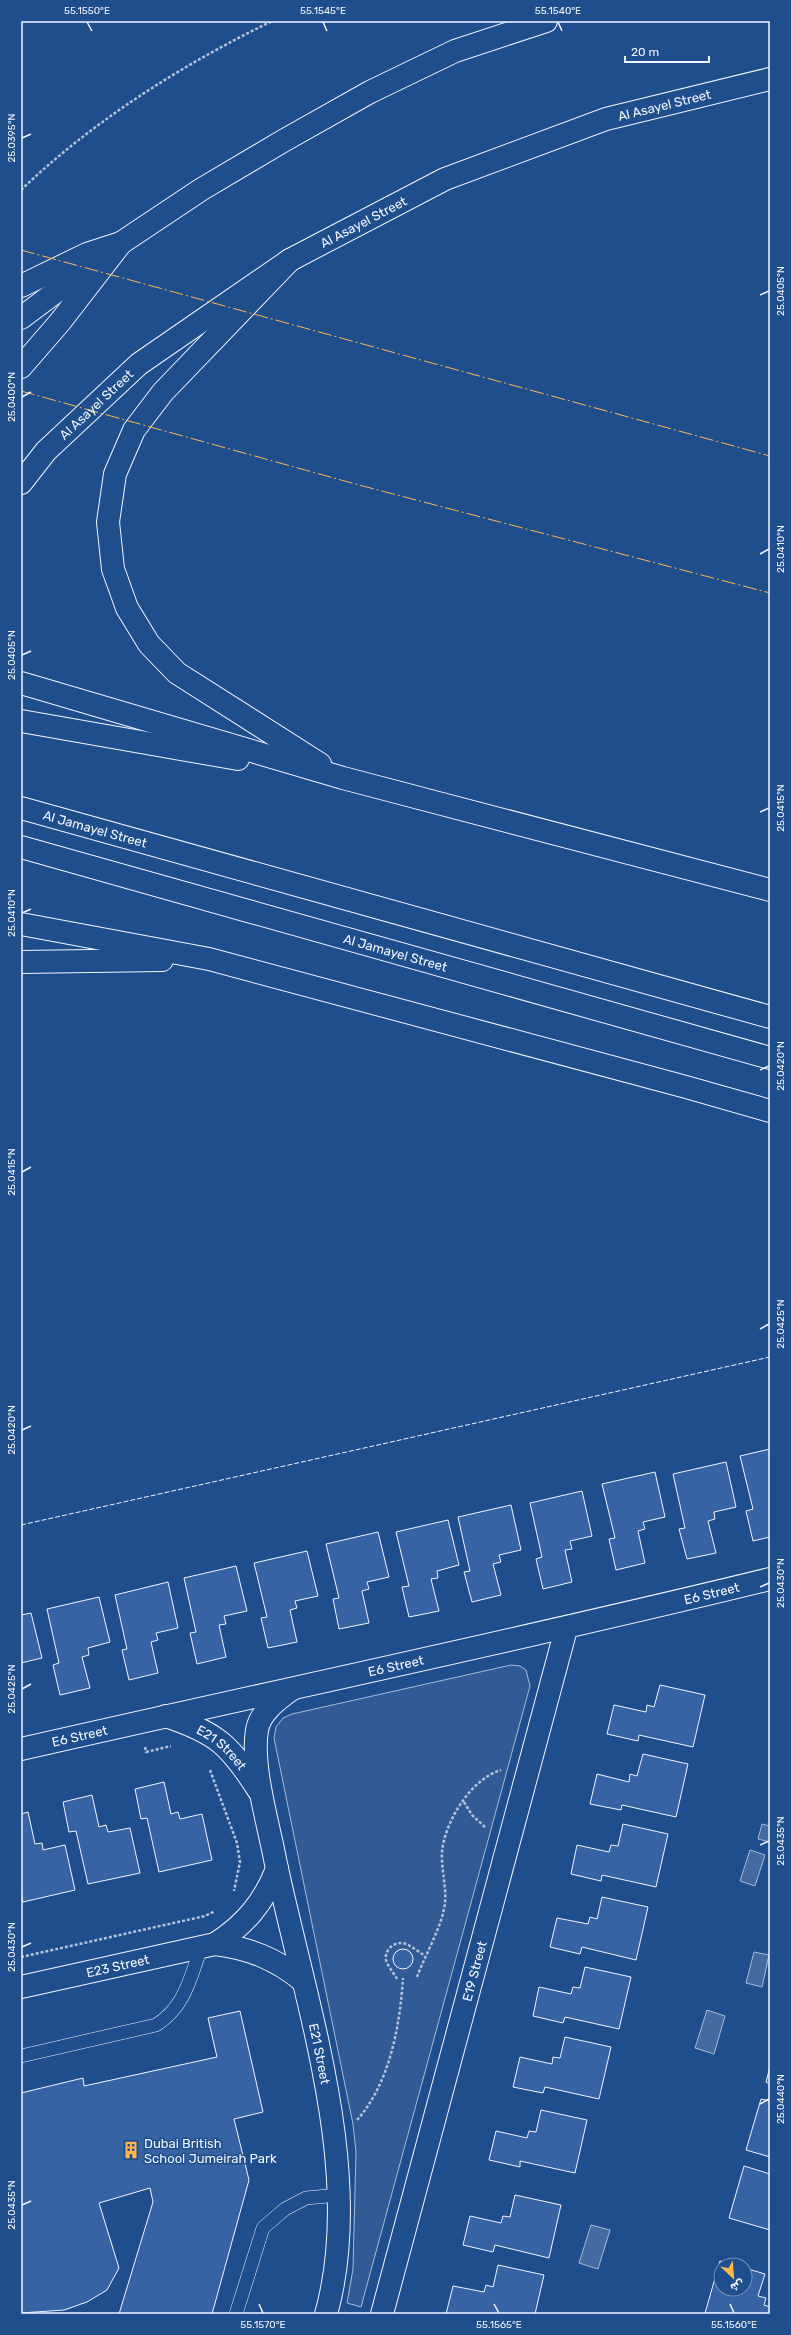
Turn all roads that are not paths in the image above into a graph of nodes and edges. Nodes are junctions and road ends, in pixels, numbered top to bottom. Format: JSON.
{"nodes":[{"id":1,"x":546,"y":21,"type":"edge"},
{"id":2,"x":770,"y":79,"type":"edge"},
{"id":3,"x":121,"y":243,"type":"junction"},
{"id":4,"x":290,"y":260,"type":"junction"},
{"id":5,"x":21,"y":286,"type":"edge"},
{"id":6,"x":21,"y":318,"type":"edge"},
{"id":7,"x":21,"y":367,"type":"edge"},
{"id":8,"x":21,"y":483,"type":"edge"},
{"id":9,"x":21,"y":683,"type":"edge"},
{"id":10,"x":21,"y":721,"type":"edge"},
{"id":11,"x":343,"y":778,"type":"junction"},
{"id":12,"x":21,"y":808,"type":"edge"},
{"id":13,"x":21,"y":847,"type":"edge"},
{"id":14,"x":770,"y":890,"type":"edge"},
{"id":15,"x":21,"y":924,"type":"edge"},
{"id":16,"x":209,"y":959,"type":"junction"},
{"id":17,"x":21,"y":962,"type":"edge"},
{"id":18,"x":770,"y":1017,"type":"edge"},
{"id":19,"x":770,"y":1058,"type":"edge"},
{"id":20,"x":770,"y":1111,"type":"edge"},
{"id":21,"x":770,"y":1580,"type":"edge"},
{"id":22,"x":566,"y":1629,"type":"junction"},
{"id":23,"x":295,"y":1687,"type":"junction"},
{"id":24,"x":166,"y":1716,"type":"junction"},
{"id":25,"x":21,"y":1749,"type":"edge"},
{"id":26,"x":262,"y":1797,"type":"junction"},
{"id":27,"x":277,"y":1868,"type":"junction"},
{"id":28,"x":208,"y":1946,"type":"junction"},
{"id":29,"x":303,"y":1981,"type":"junction"},
{"id":30,"x":21,"y":1987,"type":"edge"},
{"id":31,"x":21,"y":2056,"type":"edge"},
{"id":32,"x":338,"y":2195,"type":"junction"},
{"id":33,"x":236,"y":2314,"type":"edge"},
{"id":34,"x":326,"y":2314,"type":"edge"},
{"id":35,"x":382,"y":2314,"type":"edge"}],
"edges":[{"from":1,"to":3,"type":"main road"},
{"from":2,"to":4,"type":"main road","name":"Al Asayel Street"},
{"from":3,"to":5,"type":"main road"},
{"from":3,"to":6,"type":"main road"},
{"from":3,"to":7,"type":"main road"},
{"from":4,"to":8,"type":"main road","name":"Al Asayel Street"},
{"from":4,"to":11,"type":"main road"},
{"from":9,"to":11,"type":"main road"},
{"from":10,"to":11,"type":"main road"},
{"from":11,"to":14,"type":"main road"},
{"from":12,"to":18,"type":"main road","name":"Al Jamayel Street"},
{"from":13,"to":19,"type":"main road","name":"Al Jamayel Street"},
{"from":15,"to":16,"type":"main road"},
{"from":16,"to":17,"type":"main road"},
{"from":16,"to":20,"type":"main road"},
{"from":21,"to":22,"type":"main road","name":"E6 Street"},
{"from":22,"to":23,"type":"main road","name":"E6 Street"},
{"from":22,"to":35,"type":"main road","name":"E19 Street"},
{"from":23,"to":24,"type":"main road","name":"E6 Street"},
{"from":23,"to":26,"type":"main road","name":"E21 Street"},
{"from":24,"to":25,"type":"main road","name":"E6 Street"},
{"from":24,"to":26,"type":"main road","name":"E21 Street"},
{"from":26,"to":27,"type":"main road","name":"E21 Street"},
{"from":27,"to":28,"type":"main road","name":"E23 Street"},
{"from":27,"to":29,"type":"main road","name":"E21 Street"},
{"from":28,"to":29,"type":"main road","name":"E23 Street"},
{"from":28,"to":30,"type":"main road","name":"E23 Street"},
{"from":28,"to":31,"type":"lane"},
{"from":29,"to":32,"type":"main road","name":"E21 Street"},
{"from":32,"to":33,"type":"lane"},
{"from":32,"to":34,"type":"main road","name":"E21 Street"}]}
